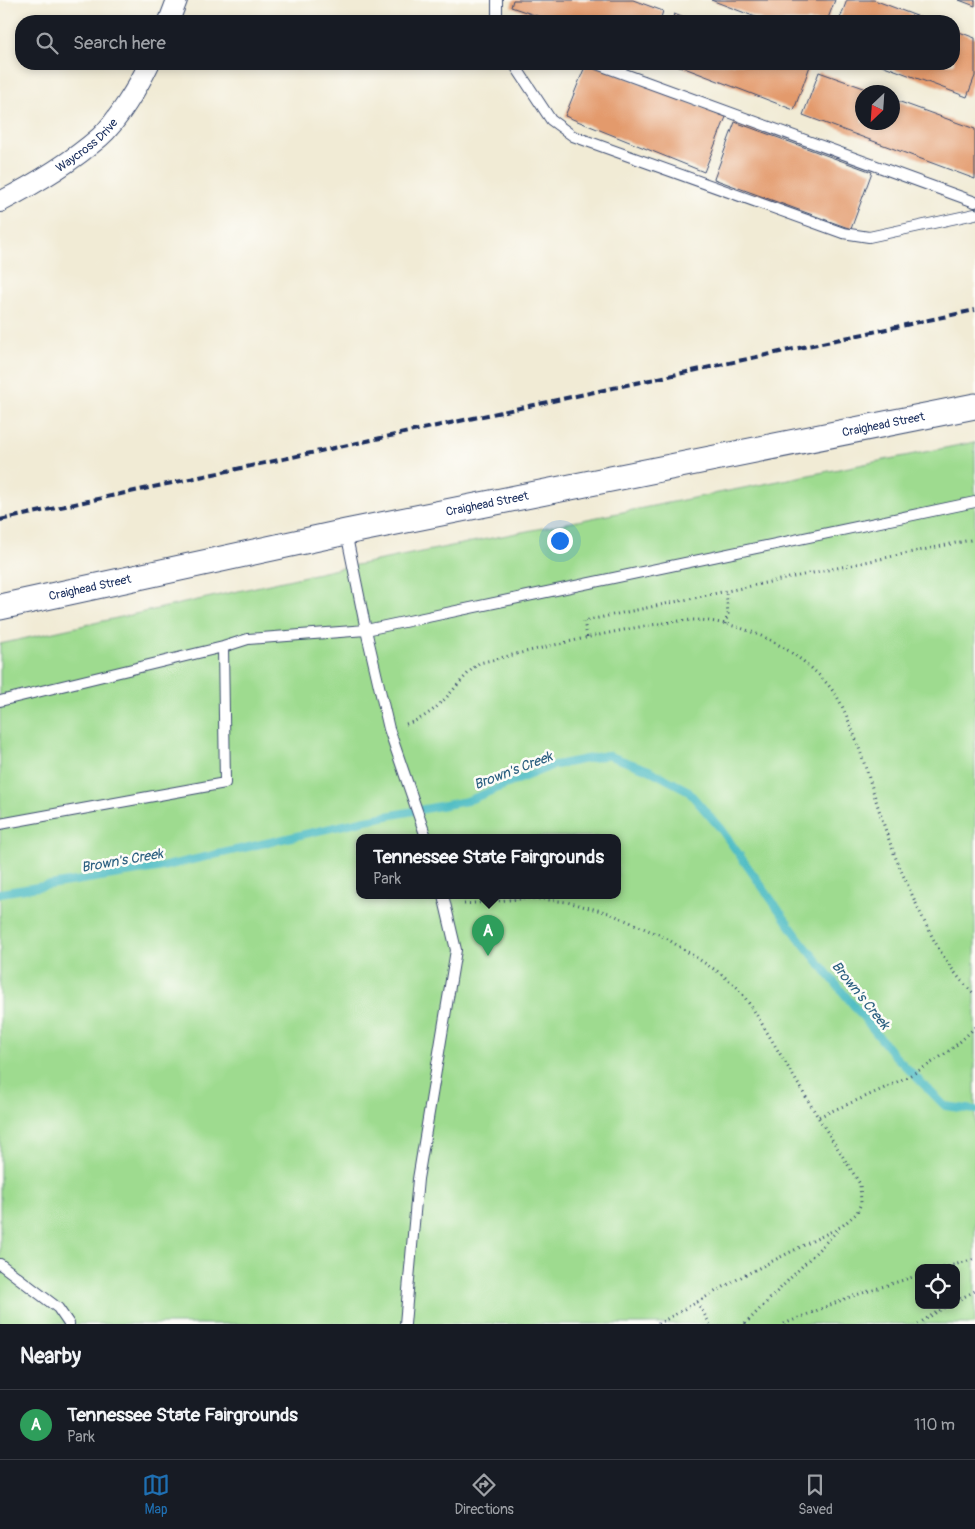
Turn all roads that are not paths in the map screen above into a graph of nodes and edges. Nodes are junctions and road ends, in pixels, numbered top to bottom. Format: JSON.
{"nodes":[{"id":1,"x":177,"y":0,"type":"edge"},
{"id":2,"x":497,"y":0,"type":"edge"},
{"id":3,"x":171,"y":15,"type":"edge"},
{"id":4,"x":497,"y":15,"type":"edge"},
{"id":5,"x":146,"y":70,"type":"edge"},
{"id":6,"x":518,"y":70,"type":"edge"},
{"id":7,"x":613,"y":70,"type":"edge"},
{"id":8,"x":0,"y":202,"type":"edge"},
{"id":9,"x":975,"y":202,"type":"edge"},
{"id":10,"x":975,"y":214,"type":"edge"},
{"id":11,"x":975,"y":406,"type":"edge"},
{"id":12,"x":975,"y":502,"type":"edge"},
{"id":13,"x":346,"y":532,"type":"junction"},
{"id":14,"x":0,"y":607,"type":"edge"},
{"id":15,"x":366,"y":630,"type":"junction"},
{"id":16,"x":223,"y":647,"type":"junction"},
{"id":17,"x":0,"y":702,"type":"edge"},
{"id":18,"x":0,"y":824,"type":"edge"},
{"id":19,"x":425,"y":834,"type":"edge"},
{"id":20,"x":444,"y":899,"type":"edge"},
{"id":21,"x":0,"y":1264,"type":"edge"},
{"id":22,"x":69,"y":1324,"type":"edge"},
{"id":23,"x":405,"y":1324,"type":"edge"}],
"edges":[{"from":1,"to":3,"type":"street"},
{"from":2,"to":4,"type":"lane"},
{"from":5,"to":8,"type":"street","name":"Waycross Drive"},
{"from":6,"to":10,"type":"lane"},
{"from":7,"to":9,"type":"lane"},
{"from":11,"to":13,"type":"street","name":"Craighead Street"},
{"from":12,"to":15,"type":"lane"},
{"from":13,"to":14,"type":"street","name":"Craighead Street"},
{"from":13,"to":15,"type":"lane"},
{"from":15,"to":16,"type":"lane"},
{"from":15,"to":19,"type":"lane"},
{"from":16,"to":17,"type":"lane"},
{"from":16,"to":18,"type":"lane"},
{"from":20,"to":23,"type":"lane"},
{"from":21,"to":22,"type":"lane"}]}
